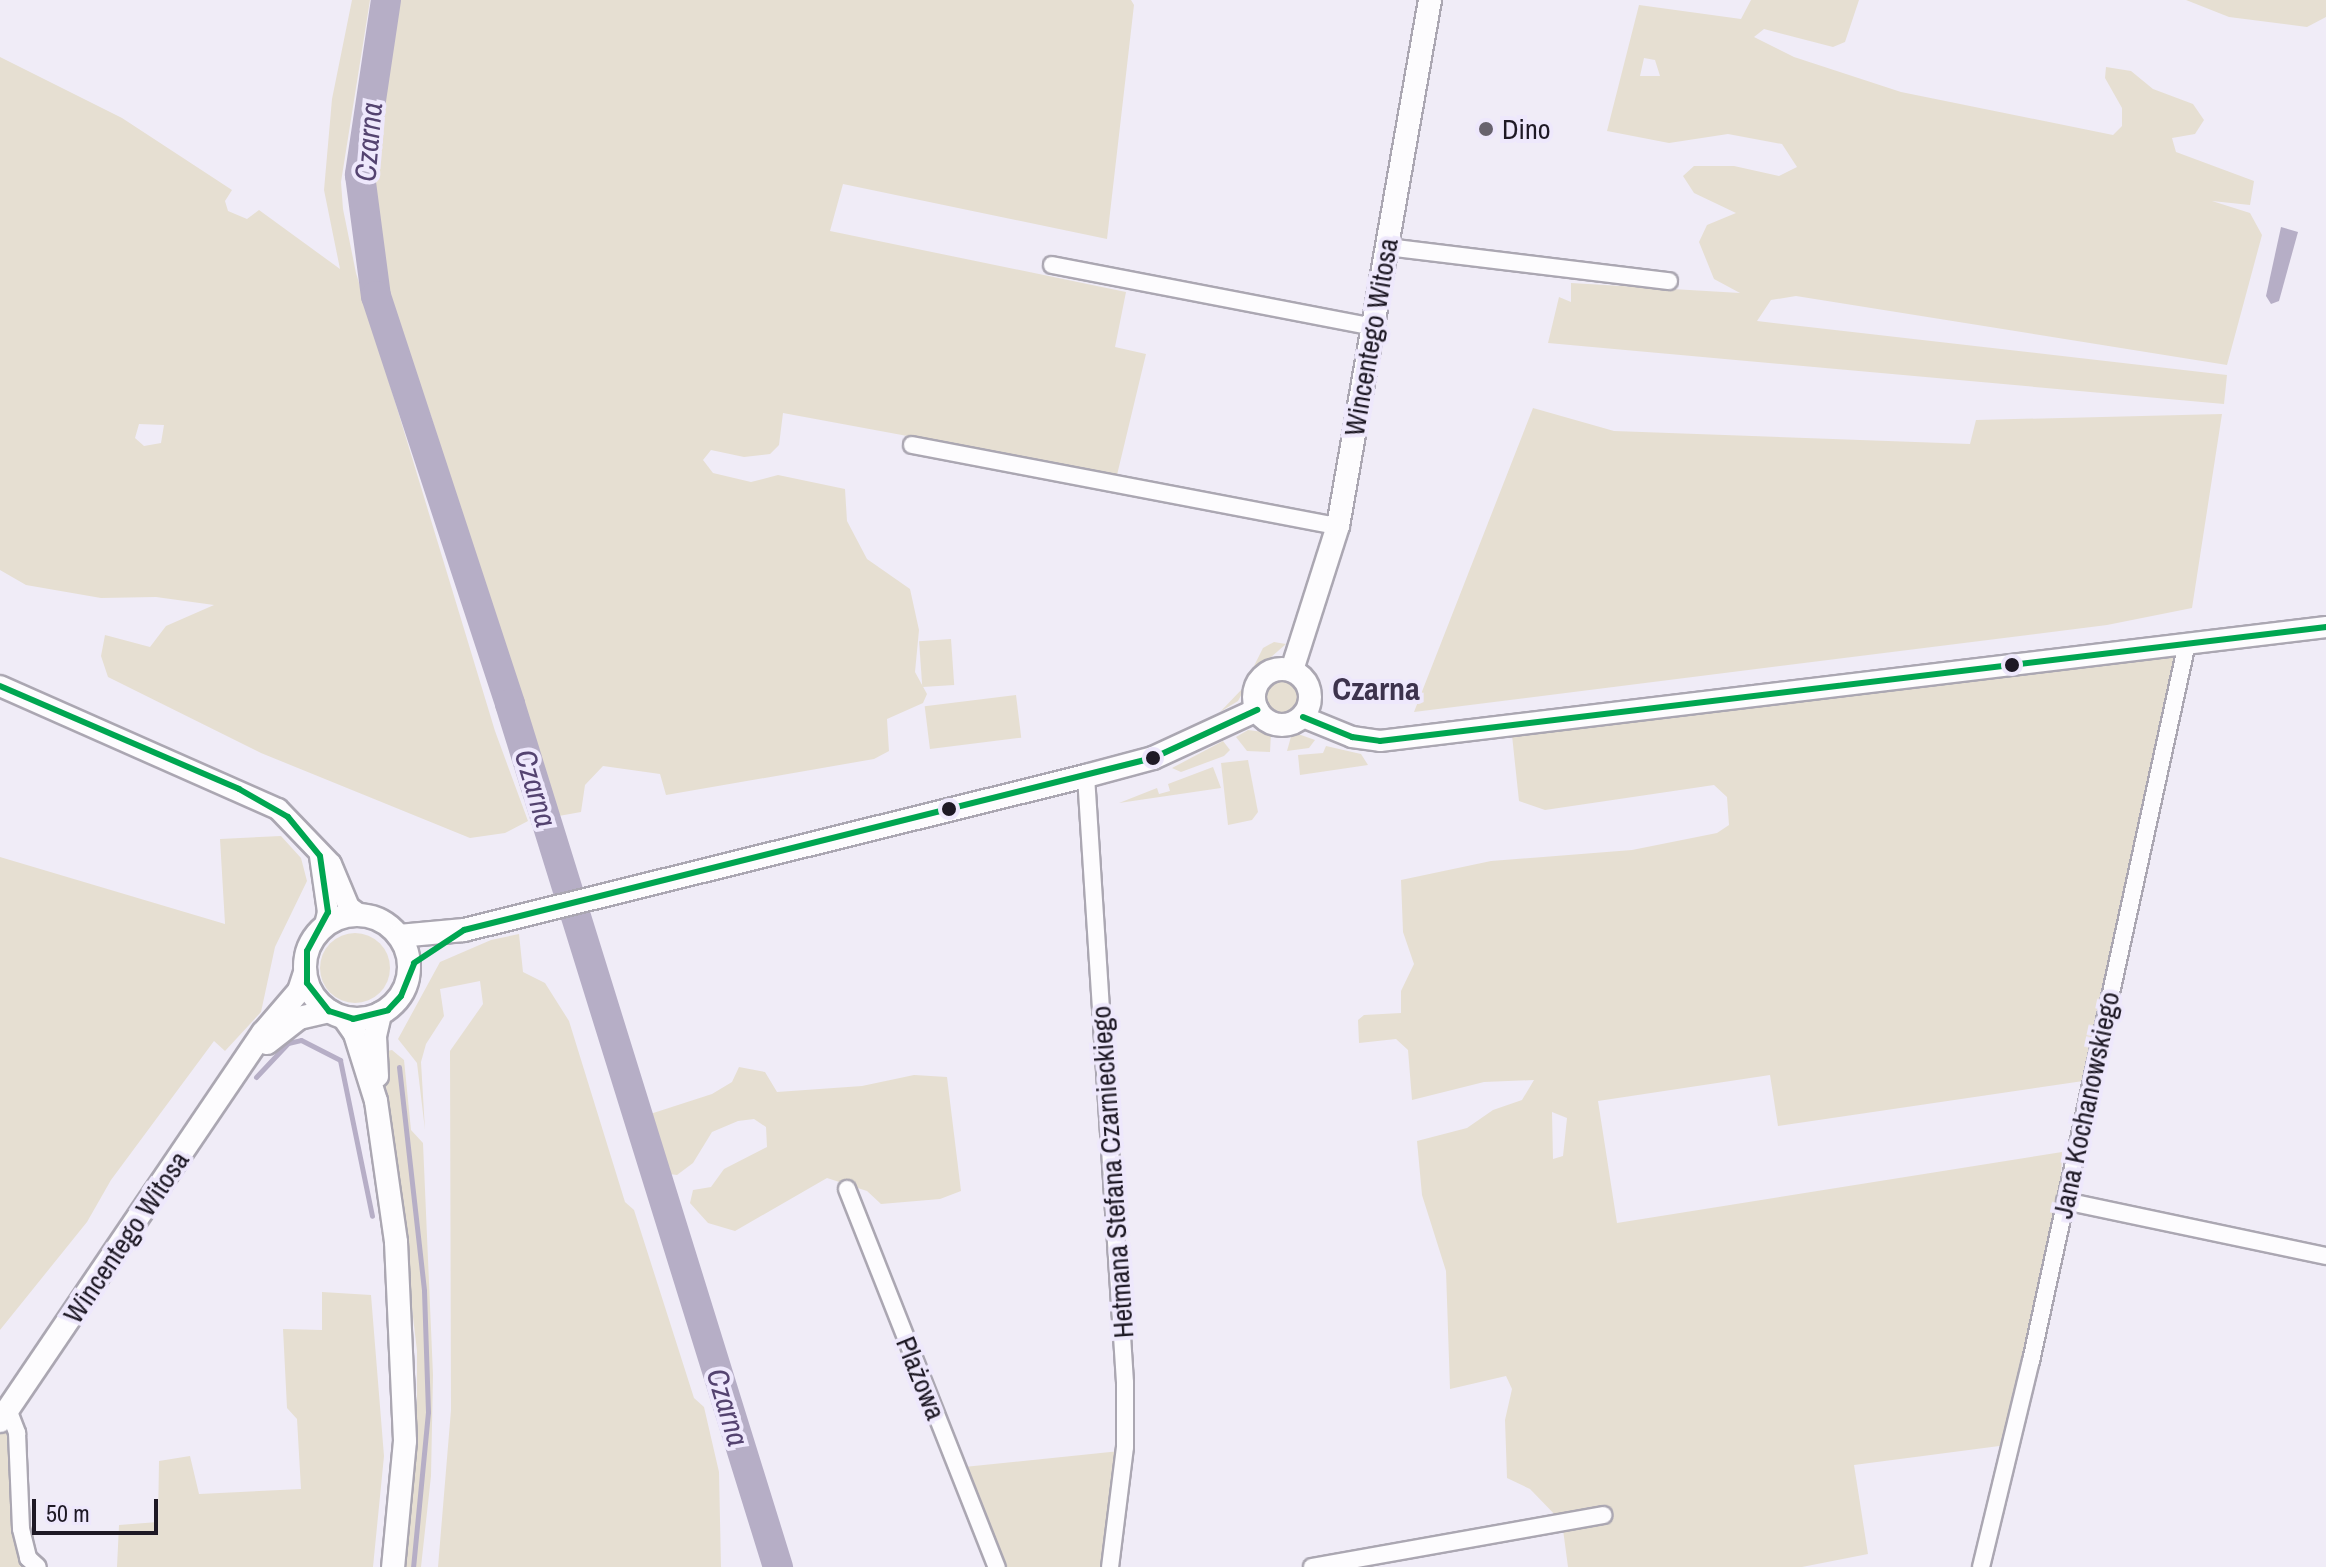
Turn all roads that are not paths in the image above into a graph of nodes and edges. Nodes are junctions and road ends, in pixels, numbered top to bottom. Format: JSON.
{"nodes":[{"id":1,"x":1430,"y":0,"type":"edge"},
{"id":2,"x":1387,"y":247,"type":"junction"},
{"id":3,"x":1052,"y":265,"type":"dead end"},
{"id":4,"x":1669,"y":281,"type":"dead end"},
{"id":5,"x":1373,"y":327,"type":"junction"},
{"id":6,"x":912,"y":445,"type":"dead end"},
{"id":7,"x":1338,"y":526,"type":"junction"},
{"id":8,"x":2326,"y":627,"type":"edge"},
{"id":9,"x":2187,"y":643,"type":"junction"},
{"id":10,"x":1292,"y":670,"type":"junction"},
{"id":11,"x":0,"y":686,"type":"edge"},
{"id":12,"x":1257,"y":710,"type":"junction"},
{"id":13,"x":1303,"y":717,"type":"junction"},
{"id":14,"x":1086,"y":776,"type":"junction"},
{"id":15,"x":320,"y":856,"type":"junction"},
{"id":16,"x":360,"y":915,"type":"junction"},
{"id":17,"x":325,"y":925,"type":"junction"},
{"id":18,"x":464,"y":930,"type":"junction"},
{"id":19,"x":399,"y":936,"type":"junction"},
{"id":20,"x":409,"y":970,"type":"junction"},
{"id":21,"x":305,"y":972,"type":"junction"},
{"id":22,"x":380,"y":1014,"type":"junction"},
{"id":23,"x":336,"y":1015,"type":"junction"},
{"id":24,"x":253,"y":1053,"type":"junction"},
{"id":25,"x":376,"y":1101,"type":"junction"},
{"id":26,"x":847,"y":1189,"type":"dead end"},
{"id":27,"x":2065,"y":1201,"type":"junction"},
{"id":28,"x":2326,"y":1256,"type":"edge"},
{"id":29,"x":4,"y":1415,"type":"edge"},
{"id":30,"x":1603,"y":1515,"type":"dead end"},
{"id":31,"x":1346,"y":1564,"type":"edge"},
{"id":32,"x":38,"y":1567,"type":"edge"},
{"id":33,"x":393,"y":1567,"type":"edge"},
{"id":34,"x":997,"y":1567,"type":"edge"},
{"id":35,"x":1110,"y":1567,"type":"edge"},
{"id":36,"x":1312,"y":1567,"type":"edge"},
{"id":37,"x":1981,"y":1567,"type":"edge"}],
"edges":[{"from":1,"to":2,"type":"main road","name":"Wincentego Witosa"},
{"from":2,"to":4,"type":"street"},
{"from":2,"to":5,"type":"main road","name":"Wincentego Witosa"},
{"from":3,"to":5,"type":"street"},
{"from":5,"to":7,"type":"main road","name":"Wincentego Witosa"},
{"from":6,"to":7,"type":"street"},
{"from":7,"to":10,"type":"main road","name":"Wincentego Witosa"},
{"from":8,"to":9,"type":"street"},
{"from":9,"to":13,"type":"street"},
{"from":9,"to":27,"type":"street","name":"Jana Kochanowskiego"},
{"from":10,"to":12,"type":"main road"},
{"from":10,"to":13,"type":"main road"},
{"from":11,"to":15,"type":"street"},
{"from":12,"to":13,"type":"main road"},
{"from":12,"to":14,"type":"main road"},
{"from":14,"to":18,"type":"main road"},
{"from":14,"to":35,"type":"street","name":"Hetmana Stefana Czarnieckiego"},
{"from":15,"to":16,"type":"street"},
{"from":15,"to":17,"type":"street"},
{"from":16,"to":17,"type":"main road"},
{"from":16,"to":19,"type":"main road"},
{"from":17,"to":21,"type":"main road"},
{"from":18,"to":19,"type":"main road"},
{"from":18,"to":20,"type":"main road"},
{"from":19,"to":20,"type":"main road"},
{"from":20,"to":22,"type":"main road"},
{"from":21,"to":23,"type":"main road"},
{"from":21,"to":24,"type":"main road","name":"Wincentego Witosa"},
{"from":22,"to":23,"type":"main road"},
{"from":22,"to":25,"type":"main road"},
{"from":23,"to":24,"type":"main road","name":"Wincentego Witosa"},
{"from":23,"to":25,"type":"main road"},
{"from":24,"to":29,"type":"main road","name":"Wincentego Witosa"},
{"from":25,"to":33,"type":"main road"},
{"from":26,"to":34,"type":"street","name":"Plażowa"},
{"from":27,"to":28,"type":"street"},
{"from":27,"to":37,"type":"street","name":"Jana Kochanowskiego"},
{"from":29,"to":32,"type":"street"},
{"from":30,"to":31,"type":"street"},
{"from":31,"to":36,"type":"street"}]}
